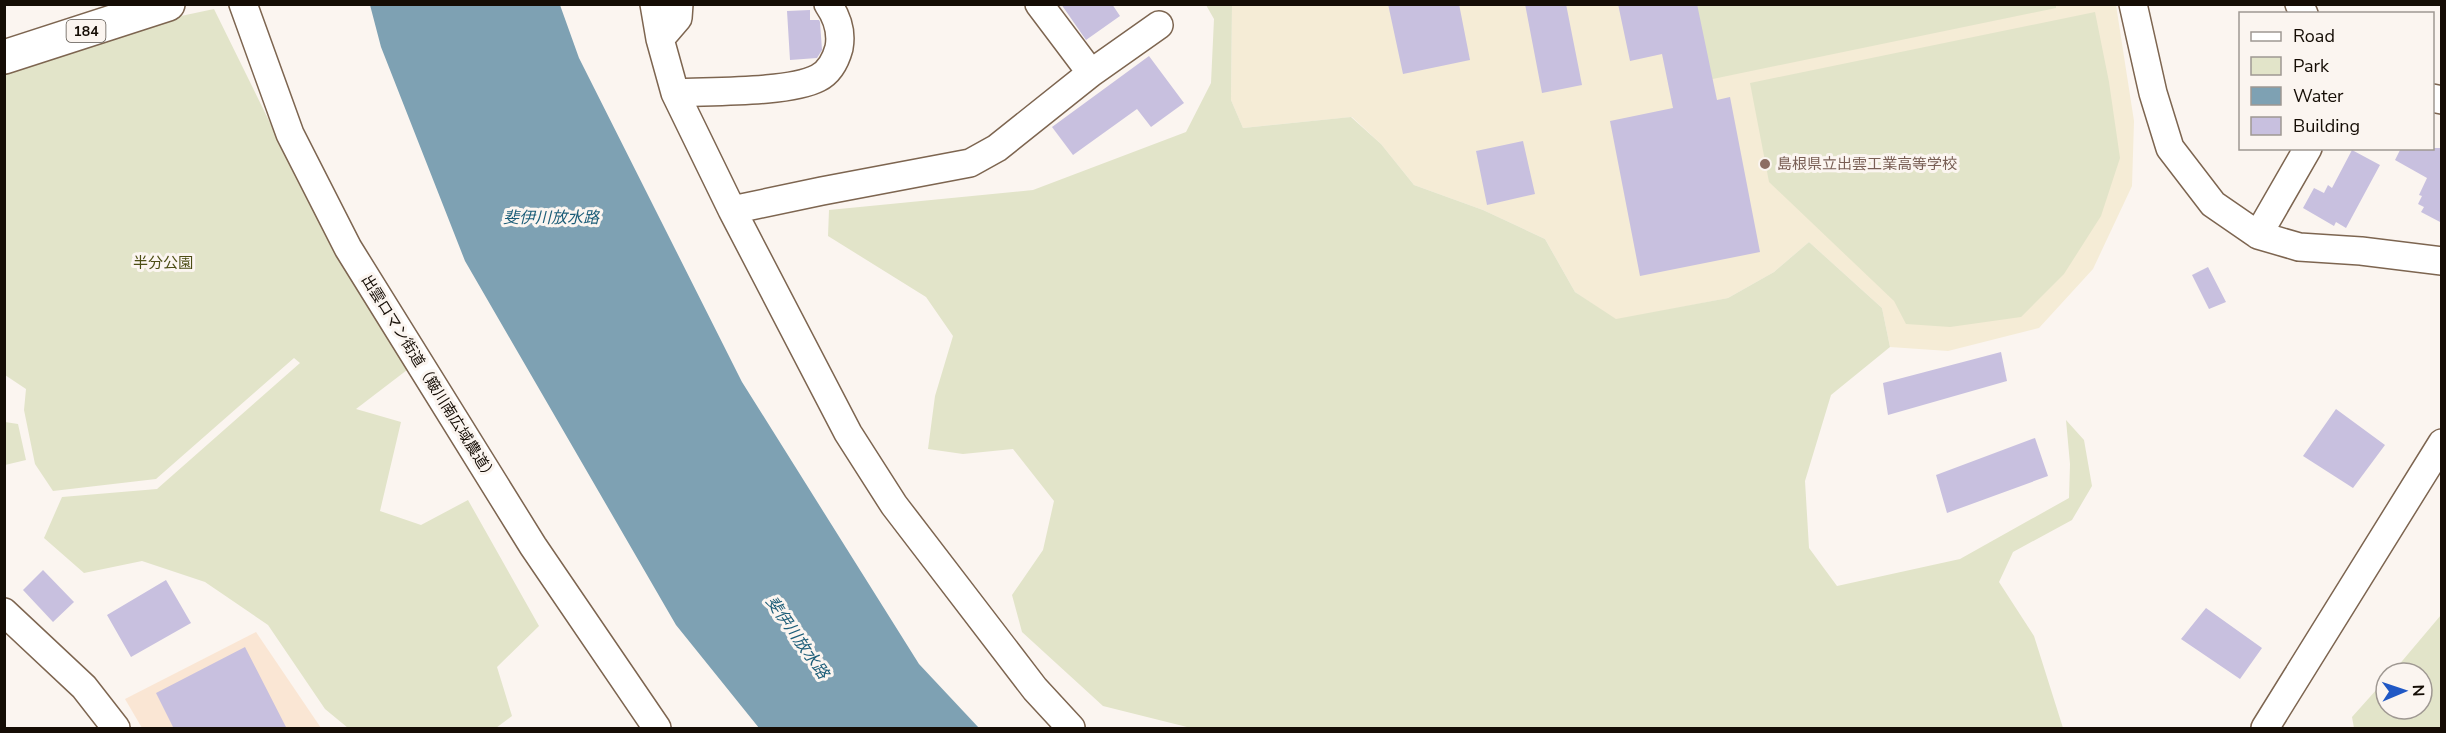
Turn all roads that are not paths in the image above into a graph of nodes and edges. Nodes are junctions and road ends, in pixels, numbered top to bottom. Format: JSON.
{"nodes":[{"id":1,"x":168,"y":4,"type":"edge"},
{"id":2,"x":243,"y":4,"type":"edge"},
{"id":3,"x":654,"y":4,"type":"edge"},
{"id":4,"x":679,"y":4,"type":"edge"},
{"id":5,"x":828,"y":4,"type":"edge"},
{"id":6,"x":1040,"y":4,"type":"edge"},
{"id":7,"x":2133,"y":4,"type":"edge"},
{"id":8,"x":1159,"y":25,"type":"dead end"},
{"id":9,"x":660,"y":39,"type":"junction"},
{"id":10,"x":4,"y":57,"type":"edge"},
{"id":11,"x":1091,"y":73,"type":"junction"},
{"id":12,"x":675,"y":93,"type":"junction"},
{"id":13,"x":2307,"y":150,"type":"edge"},
{"id":14,"x":732,"y":210,"type":"junction"},
{"id":15,"x":2258,"y":235,"type":"junction"},
{"id":16,"x":2442,"y":261,"type":"edge"},
{"id":17,"x":2442,"y":443,"type":"edge"},
{"id":18,"x":4,"y":612,"type":"edge"},
{"id":19,"x":116,"y":729,"type":"edge"},
{"id":20,"x":657,"y":729,"type":"edge"},
{"id":21,"x":1071,"y":729,"type":"edge"},
{"id":22,"x":2265,"y":729,"type":"edge"}],
"edges":[{"from":1,"to":10,"type":"highway","number":"184"},
{"from":2,"to":20,"type":"street","name":"出雲ロマン街道（簸川南広域農道）"},
{"from":3,"to":9,"type":"street"},
{"from":4,"to":9,"type":"street"},
{"from":5,"to":12,"type":"street"},
{"from":6,"to":11,"type":"street"},
{"from":7,"to":15,"type":"street"},
{"from":8,"to":11,"type":"street"},
{"from":9,"to":12,"type":"street"},
{"from":11,"to":14,"type":"street"},
{"from":12,"to":14,"type":"street"},
{"from":13,"to":15,"type":"street"},
{"from":14,"to":21,"type":"street"},
{"from":15,"to":16,"type":"street"},
{"from":17,"to":22,"type":"street"},
{"from":18,"to":19,"type":"street"}]}
